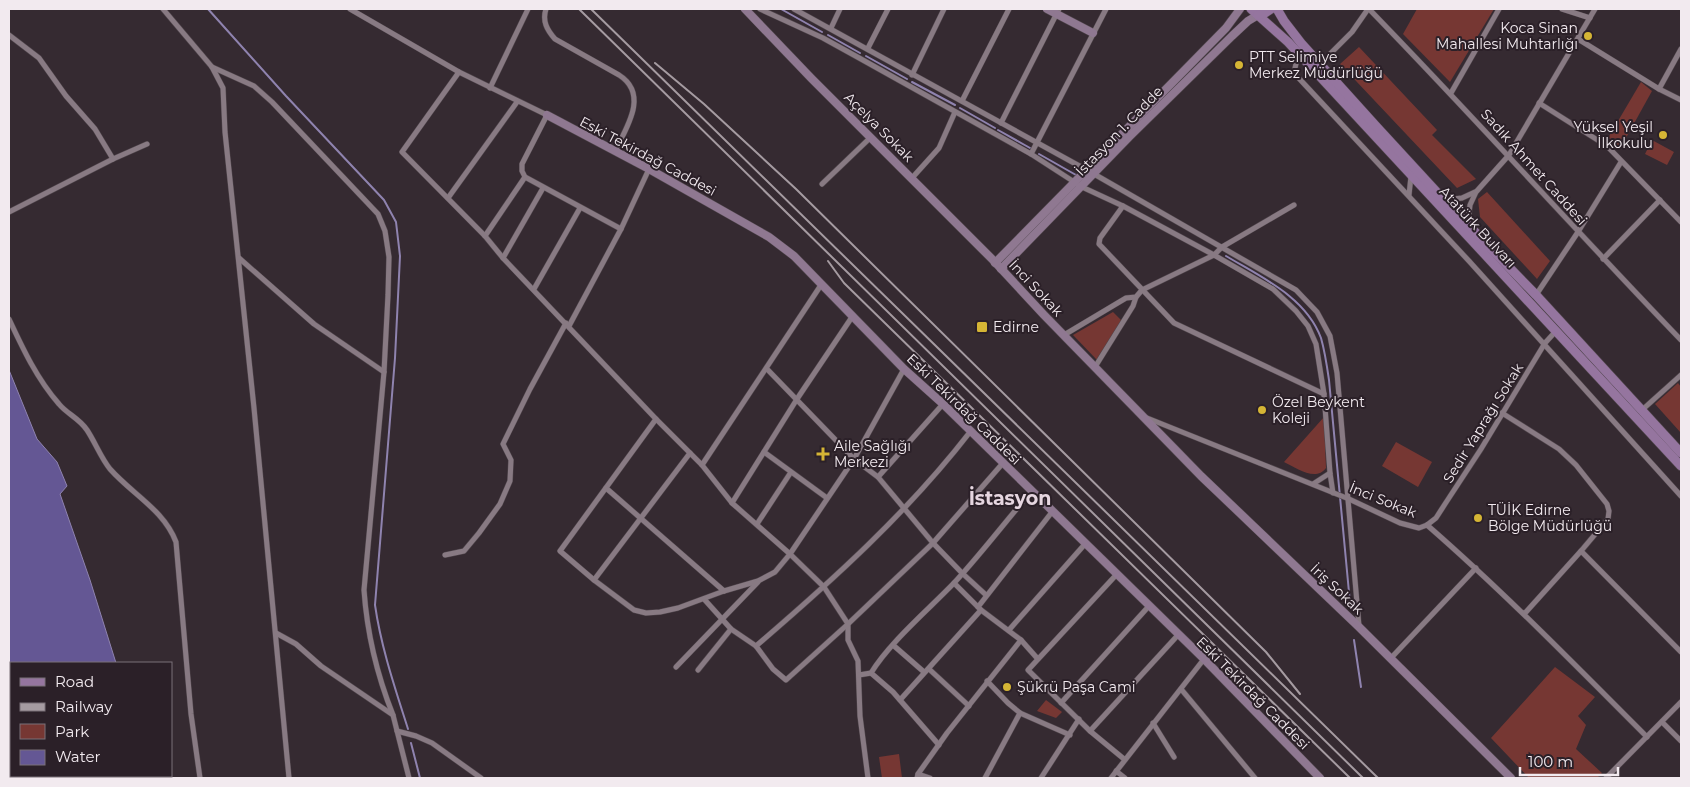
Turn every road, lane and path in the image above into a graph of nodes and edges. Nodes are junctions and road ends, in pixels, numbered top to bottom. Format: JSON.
{"nodes":[{"id":1,"x":163,"y":9,"type":"edge"},
{"id":2,"x":350,"y":9,"type":"edge"},
{"id":3,"x":528,"y":9,"type":"edge"},
{"id":4,"x":546,"y":9,"type":"edge"},
{"id":5,"x":745,"y":9,"type":"edge"},
{"id":6,"x":760,"y":9,"type":"edge"},
{"id":7,"x":794,"y":9,"type":"edge"},
{"id":8,"x":840,"y":9,"type":"edge"},
{"id":9,"x":888,"y":9,"type":"edge"},
{"id":10,"x":944,"y":9,"type":"edge"},
{"id":11,"x":1009,"y":9,"type":"edge"},
{"id":12,"x":1047,"y":9,"type":"edge"},
{"id":13,"x":1106,"y":9,"type":"edge"},
{"id":14,"x":1240,"y":9,"type":"edge"},
{"id":15,"x":1271,"y":9,"type":"edge"},
{"id":16,"x":1277,"y":9,"type":"edge"},
{"id":17,"x":1368,"y":9,"type":"edge"},
{"id":18,"x":1500,"y":9,"type":"edge"},
{"id":19,"x":1562,"y":9,"type":"edge"},
{"id":20,"x":1595,"y":9,"type":"edge"},
{"id":21,"x":1057,"y":11,"type":"edge"},
{"id":22,"x":1255,"y":12,"type":"edge"},
{"id":23,"x":1590,"y":18,"type":"junction"},
{"id":24,"x":831,"y":28,"type":"junction"},
{"id":25,"x":1093,"y":33,"type":"junction"},
{"id":26,"x":9,"y":35,"type":"edge"},
{"id":27,"x":1578,"y":39,"type":"junction"},
{"id":28,"x":868,"y":48,"type":"junction"},
{"id":29,"x":1681,"y":50,"type":"edge"},
{"id":30,"x":1298,"y":54,"type":"junction"},
{"id":31,"x":1330,"y":54,"type":"dead end"},
{"id":32,"x":212,"y":67,"type":"junction"},
{"id":33,"x":459,"y":72,"type":"junction"},
{"id":34,"x":912,"y":75,"type":"junction"},
{"id":35,"x":490,"y":88,"type":"junction"},
{"id":36,"x":1659,"y":89,"type":"junction"},
{"id":37,"x":1451,"y":93,"type":"junction"},
{"id":38,"x":1681,"y":100,"type":"edge"},
{"id":39,"x":962,"y":101,"type":"junction"},
{"id":40,"x":518,"y":102,"type":"junction"},
{"id":41,"x":1539,"y":103,"type":"junction"},
{"id":42,"x":955,"y":112,"type":"junction"},
{"id":43,"x":547,"y":116,"type":"junction"},
{"id":44,"x":1001,"y":123,"type":"junction"},
{"id":45,"x":871,"y":137,"type":"junction"},
{"id":46,"x":1038,"y":143,"type":"junction"},
{"id":47,"x":147,"y":144,"type":"dead end"},
{"id":48,"x":615,"y":151,"type":"junction"},
{"id":49,"x":1031,"y":154,"type":"junction"},
{"id":50,"x":1509,"y":155,"type":"junction"},
{"id":51,"x":113,"y":159,"type":"junction"},
{"id":52,"x":1621,"y":162,"type":"junction"},
{"id":53,"x":649,"y":169,"type":"junction"},
{"id":54,"x":1090,"y":172,"type":"junction"},
{"id":55,"x":1411,"y":176,"type":"junction"},
{"id":56,"x":525,"y":177,"type":"junction"},
{"id":57,"x":912,"y":178,"type":"junction"},
{"id":58,"x":1074,"y":182,"type":"junction"},
{"id":59,"x":822,"y":184,"type":"dead end"},
{"id":60,"x":1082,"y":187,"type":"junction"},
{"id":61,"x":543,"y":188,"type":"junction"},
{"id":62,"x":1476,"y":192,"type":"junction"},
{"id":63,"x":1409,"y":196,"type":"junction"},
{"id":64,"x":448,"y":198,"type":"junction"},
{"id":65,"x":1444,"y":200,"type":"junction"},
{"id":66,"x":1660,"y":200,"type":"junction"},
{"id":67,"x":1294,"y":205,"type":"dead end"},
{"id":68,"x":1123,"y":206,"type":"junction"},
{"id":69,"x":580,"y":208,"type":"junction"},
{"id":70,"x":9,"y":212,"type":"edge"},
{"id":71,"x":1681,"y":222,"type":"edge"},
{"id":72,"x":1468,"y":224,"type":"junction"},
{"id":73,"x":621,"y":229,"type":"junction"},
{"id":74,"x":1578,"y":232,"type":"junction"},
{"id":75,"x":485,"y":236,"type":"junction"},
{"id":76,"x":1222,"y":247,"type":"junction"},
{"id":77,"x":1214,"y":255,"type":"junction"},
{"id":78,"x":239,"y":258,"type":"junction"},
{"id":79,"x":503,"y":258,"type":"junction"},
{"id":80,"x":1603,"y":259,"type":"junction"},
{"id":81,"x":995,"y":263,"type":"junction"},
{"id":82,"x":1001,"y":270,"type":"junction"},
{"id":83,"x":821,"y":285,"type":"junction"},
{"id":84,"x":534,"y":289,"type":"junction"},
{"id":85,"x":1142,"y":290,"type":"junction"},
{"id":86,"x":1536,"y":295,"type":"junction"},
{"id":87,"x":1136,"y":297,"type":"junction"},
{"id":88,"x":852,"y":317,"type":"junction"},
{"id":89,"x":9,"y":319,"type":"edge"},
{"id":90,"x":568,"y":325,"type":"junction"},
{"id":91,"x":1556,"y":331,"type":"junction"},
{"id":92,"x":1064,"y":335,"type":"junction"},
{"id":93,"x":1681,"y":340,"type":"edge"},
{"id":94,"x":1545,"y":343,"type":"junction"},
{"id":95,"x":1095,"y":367,"type":"junction"},
{"id":96,"x":904,"y":369,"type":"junction"},
{"id":97,"x":767,"y":370,"type":"junction"},
{"id":98,"x":384,"y":372,"type":"junction"},
{"id":99,"x":1681,"y":375,"type":"edge"},
{"id":100,"x":1324,"y":394,"type":"junction"},
{"id":101,"x":797,"y":398,"type":"junction"},
{"id":102,"x":943,"y":404,"type":"junction"},
{"id":103,"x":1642,"y":410,"type":"junction"},
{"id":104,"x":1502,"y":413,"type":"junction"},
{"id":105,"x":1145,"y":418,"type":"junction"},
{"id":106,"x":656,"y":419,"type":"junction"},
{"id":107,"x":970,"y":432,"type":"junction"},
{"id":108,"x":690,"y":452,"type":"junction"},
{"id":109,"x":764,"y":452,"type":"junction"},
{"id":110,"x":1681,"y":453,"type":"edge"},
{"id":111,"x":854,"y":458,"type":"junction"},
{"id":112,"x":1003,"y":463,"type":"junction"},
{"id":113,"x":702,"y":465,"type":"junction"},
{"id":114,"x":1681,"y":466,"type":"edge"},
{"id":115,"x":790,"y":472,"type":"junction"},
{"id":116,"x":1330,"y":473,"type":"junction"},
{"id":117,"x":878,"y":477,"type":"junction"},
{"id":118,"x":1313,"y":484,"type":"junction"},
{"id":119,"x":606,"y":488,"type":"junction"},
{"id":120,"x":1031,"y":492,"type":"junction"},
{"id":121,"x":1333,"y":493,"type":"junction"},
{"id":122,"x":1681,"y":496,"type":"edge"},
{"id":123,"x":827,"y":498,"type":"junction"},
{"id":124,"x":1349,"y":499,"type":"junction"},
{"id":125,"x":732,"y":503,"type":"junction"},
{"id":126,"x":905,"y":509,"type":"junction"},
{"id":127,"x":1052,"y":512,"type":"junction"},
{"id":128,"x":641,"y":518,"type":"junction"},
{"id":129,"x":757,"y":524,"type":"junction"},
{"id":130,"x":1427,"y":526,"type":"junction"},
{"id":131,"x":933,"y":542,"type":"junction"},
{"id":132,"x":1085,"y":544,"type":"junction"},
{"id":133,"x":1581,"y":551,"type":"junction"},
{"id":134,"x":790,"y":554,"type":"junction"},
{"id":135,"x":445,"y":555,"type":"dead end"},
{"id":136,"x":1476,"y":568,"type":"junction"},
{"id":137,"x":962,"y":573,"type":"junction"},
{"id":138,"x":1117,"y":574,"type":"junction"},
{"id":139,"x":594,"y":580,"type":"junction"},
{"id":140,"x":758,"y":581,"type":"junction"},
{"id":141,"x":954,"y":583,"type":"junction"},
{"id":142,"x":824,"y":587,"type":"junction"},
{"id":143,"x":724,"y":590,"type":"junction"},
{"id":144,"x":986,"y":595,"type":"junction"},
{"id":145,"x":704,"y":599,"type":"junction"},
{"id":146,"x":1149,"y":606,"type":"junction"},
{"id":147,"x":980,"y":609,"type":"junction"},
{"id":148,"x":1523,"y":613,"type":"junction"},
{"id":149,"x":722,"y":619,"type":"junction"},
{"id":150,"x":848,"y":624,"type":"junction"},
{"id":151,"x":1359,"y":627,"type":"junction"},
{"id":152,"x":731,"y":629,"type":"junction"},
{"id":153,"x":1009,"y":630,"type":"junction"},
{"id":154,"x":276,"y":633,"type":"junction"},
{"id":155,"x":1178,"y":635,"type":"junction"},
{"id":156,"x":1021,"y":640,"type":"junction"},
{"id":157,"x":893,"y":645,"type":"junction"},
{"id":158,"x":756,"y":646,"type":"junction"},
{"id":159,"x":1681,"y":652,"type":"edge"},
{"id":160,"x":1037,"y":658,"type":"junction"},
{"id":161,"x":1390,"y":658,"type":"junction"},
{"id":162,"x":1204,"y":659,"type":"junction"},
{"id":163,"x":676,"y":667,"type":"dead end"},
{"id":164,"x":929,"y":669,"type":"junction"},
{"id":165,"x":698,"y":670,"type":"dead end"},
{"id":166,"x":924,"y":672,"type":"junction"},
{"id":167,"x":871,"y":674,"type":"junction"},
{"id":168,"x":859,"y":675,"type":"junction"},
{"id":169,"x":988,"y":681,"type":"junction"},
{"id":170,"x":1181,"y":689,"type":"junction"},
{"id":171,"x":900,"y":700,"type":"junction"},
{"id":172,"x":1681,"y":702,"type":"edge"},
{"id":173,"x":1061,"y":703,"type":"junction"},
{"id":174,"x":969,"y":706,"type":"junction"},
{"id":175,"x":1020,"y":713,"type":"junction"},
{"id":176,"x":393,"y":715,"type":"junction"},
{"id":177,"x":1079,"y":719,"type":"junction"},
{"id":178,"x":1662,"y":722,"type":"junction"},
{"id":179,"x":1153,"y":723,"type":"junction"},
{"id":180,"x":397,"y":731,"type":"junction"},
{"id":181,"x":1090,"y":731,"type":"junction"},
{"id":182,"x":1070,"y":735,"type":"junction"},
{"id":183,"x":1647,"y":737,"type":"junction"},
{"id":184,"x":1681,"y":741,"type":"edge"},
{"id":185,"x":939,"y":745,"type":"junction"},
{"id":186,"x":1174,"y":758,"type":"dead end"},
{"id":187,"x":1124,"y":759,"type":"junction"},
{"id":188,"x":1116,"y":771,"type":"junction"},
{"id":189,"x":918,"y":776,"type":"edge"},
{"id":190,"x":200,"y":778,"type":"edge"},
{"id":191,"x":289,"y":778,"type":"edge"},
{"id":192,"x":409,"y":778,"type":"edge"},
{"id":193,"x":482,"y":778,"type":"edge"},
{"id":194,"x":868,"y":778,"type":"edge"},
{"id":195,"x":930,"y":778,"type":"edge"},
{"id":196,"x":985,"y":778,"type":"edge"},
{"id":197,"x":1041,"y":778,"type":"edge"},
{"id":198,"x":1111,"y":778,"type":"edge"},
{"id":199,"x":1124,"y":778,"type":"edge"},
{"id":200,"x":1255,"y":778,"type":"edge"},
{"id":201,"x":1320,"y":778,"type":"edge"},
{"id":202,"x":1511,"y":778,"type":"edge"},
{"id":203,"x":1606,"y":778,"type":"edge"}],
"edges":[{"from":1,"to":32,"type":"street"},
{"from":2,"to":33,"type":"street"},
{"from":3,"to":35,"type":"street"},
{"from":4,"to":48,"type":"street"},
{"from":5,"to":45,"type":"main road","name":"Açelya Sokak"},
{"from":6,"to":42,"type":"street"},
{"from":7,"to":24,"type":"street"},
{"from":8,"to":24,"type":"street"},
{"from":9,"to":28,"type":"street"},
{"from":10,"to":34,"type":"street"},
{"from":11,"to":39,"type":"street"},
{"from":12,"to":21,"type":"main road"},
{"from":13,"to":25,"type":"street"},
{"from":14,"to":54,"type":"main road","name":"İstasyon 1. Cadde"},
{"from":15,"to":22,"type":"main road"},
{"from":16,"to":65,"type":"main road","name":"Atatürk Bulvarı"},
{"from":17,"to":31,"type":"street"},
{"from":17,"to":37,"type":"street","name":"Sadık Ahmet Caddesi"},
{"from":18,"to":37,"type":"street"},
{"from":19,"to":23,"type":"street"},
{"from":20,"to":23,"type":"street"},
{"from":21,"to":25,"type":"main road"},
{"from":21,"to":44,"type":"street"},
{"from":22,"to":30,"type":"main road","name":"Atatürk Bulvarı"},
{"from":22,"to":54,"type":"main road","name":"İstasyon 1. Cadde"},
{"from":23,"to":27,"type":"street"},
{"from":24,"to":28,"type":"street"},
{"from":25,"to":46,"type":"street"},
{"from":26,"to":51,"type":"street"},
{"from":27,"to":36,"type":"street"},
{"from":27,"to":41,"type":"street"},
{"from":28,"to":34,"type":"street"},
{"from":29,"to":36,"type":"street"},
{"from":30,"to":55,"type":"main road","name":"Atatürk Bulvarı"},
{"from":30,"to":63,"type":"street"},
{"from":32,"to":78,"type":"street"},
{"from":32,"to":98,"type":"street"},
{"from":33,"to":35,"type":"street"},
{"from":33,"to":64,"type":"street"},
{"from":34,"to":39,"type":"street"},
{"from":35,"to":40,"type":"street"},
{"from":36,"to":38,"type":"street"},
{"from":37,"to":50,"type":"street","name":"Sadık Ahmet Caddesi"},
{"from":39,"to":44,"type":"street"},
{"from":40,"to":43,"type":"street"},
{"from":40,"to":64,"type":"street"},
{"from":41,"to":50,"type":"street"},
{"from":41,"to":52,"type":"street"},
{"from":42,"to":49,"type":"street"},
{"from":42,"to":57,"type":"street"},
{"from":43,"to":48,"type":"main road","name":"Eski Tekirdağ Caddesi"},
{"from":43,"to":56,"type":"street"},
{"from":44,"to":46,"type":"street"},
{"from":45,"to":57,"type":"main road","name":"Açelya Sokak"},
{"from":45,"to":59,"type":"street"},
{"from":46,"to":49,"type":"street"},
{"from":46,"to":54,"type":"street"},
{"from":47,"to":51,"type":"street"},
{"from":48,"to":53,"type":"main road","name":"Eski Tekirdağ Caddesi"},
{"from":49,"to":58,"type":"street"},
{"from":50,"to":62,"type":"street"},
{"from":50,"to":74,"type":"street","name":"Sadık Ahmet Caddesi"},
{"from":51,"to":70,"type":"street"},
{"from":52,"to":66,"type":"street"},
{"from":52,"to":74,"type":"street"},
{"from":53,"to":73,"type":"street"},
{"from":53,"to":83,"type":"main road","name":"Eski Tekirdağ Caddesi"},
{"from":54,"to":58,"type":"main road","name":"İstasyon 1. Cadde"},
{"from":54,"to":60,"type":"main road","name":"İstasyon 1. Cadde"},
{"from":54,"to":76,"type":"street"},
{"from":55,"to":63,"type":"street"},
{"from":55,"to":91,"type":"main road","name":"Atatürk Bulvarı"},
{"from":56,"to":61,"type":"street"},
{"from":56,"to":75,"type":"street"},
{"from":57,"to":81,"type":"main road","name":"Açelya Sokak"},
{"from":58,"to":60,"type":"street"},
{"from":58,"to":81,"type":"main road","name":"İstasyon 1. Cadde"},
{"from":60,"to":68,"type":"street"},
{"from":60,"to":82,"type":"main road","name":"İstasyon 1. Cadde"},
{"from":61,"to":69,"type":"street"},
{"from":61,"to":79,"type":"street"},
{"from":62,"to":65,"type":"street"},
{"from":62,"to":72,"type":"street"},
{"from":63,"to":94,"type":"street"},
{"from":64,"to":75,"type":"street"},
{"from":65,"to":72,"type":"main road","name":"Atatürk Bulvarı"},
{"from":66,"to":71,"type":"street"},
{"from":66,"to":80,"type":"street"},
{"from":67,"to":76,"type":"street"},
{"from":68,"to":77,"type":"street"},
{"from":68,"to":85,"type":"street"},
{"from":69,"to":73,"type":"street"},
{"from":69,"to":84,"type":"street"},
{"from":72,"to":86,"type":"main road","name":"Atatürk Bulvarı"},
{"from":73,"to":90,"type":"street"},
{"from":74,"to":80,"type":"street","name":"Sadık Ahmet Caddesi"},
{"from":74,"to":86,"type":"street"},
{"from":75,"to":79,"type":"street"},
{"from":76,"to":77,"type":"street"},
{"from":76,"to":124,"type":"street"},
{"from":77,"to":85,"type":"street"},
{"from":77,"to":100,"type":"street"},
{"from":78,"to":98,"type":"street"},
{"from":78,"to":154,"type":"street"},
{"from":79,"to":84,"type":"street"},
{"from":80,"to":93,"type":"street","name":"Sadık Ahmet Caddesi"},
{"from":81,"to":82,"type":"main road","name":"İnci Sokak"},
{"from":82,"to":92,"type":"main road","name":"İnci Sokak"},
{"from":83,"to":88,"type":"main road","name":"Eski Tekirdağ Caddesi"},
{"from":83,"to":97,"type":"street"},
{"from":84,"to":90,"type":"street"},
{"from":85,"to":87,"type":"street"},
{"from":85,"to":100,"type":"street"},
{"from":86,"to":103,"type":"main road","name":"Atatürk Bulvarı"},
{"from":87,"to":92,"type":"street"},
{"from":87,"to":95,"type":"street"},
{"from":88,"to":96,"type":"main road","name":"Eski Tekirdağ Caddesi"},
{"from":88,"to":101,"type":"street"},
{"from":89,"to":190,"type":"street"},
{"from":90,"to":106,"type":"street"},
{"from":90,"to":135,"type":"street"},
{"from":91,"to":94,"type":"street","name":"Sedir Yaprağı Sokak"},
{"from":91,"to":114,"type":"main road","name":"Atatürk Bulvarı"},
{"from":92,"to":95,"type":"main road","name":"İnci Sokak"},
{"from":94,"to":104,"type":"street","name":"Sedir Yaprağı Sokak"},
{"from":94,"to":122,"type":"street"},
{"from":95,"to":105,"type":"main road","name":"İnci Sokak"},
{"from":96,"to":102,"type":"main road","name":"Eski Tekirdağ Caddesi"},
{"from":96,"to":111,"type":"street"},
{"from":97,"to":101,"type":"street"},
{"from":97,"to":113,"type":"street"},
{"from":98,"to":176,"type":"street"},
{"from":99,"to":103,"type":"street"},
{"from":100,"to":116,"type":"street"},
{"from":101,"to":109,"type":"street"},
{"from":101,"to":111,"type":"street"},
{"from":102,"to":107,"type":"main road","name":"Eski Tekirdağ Caddesi"},
{"from":102,"to":117,"type":"street"},
{"from":103,"to":110,"type":"main road","name":"Atatürk Bulvarı"},
{"from":104,"to":130,"type":"street","name":"Sedir Yaprağı Sokak"},
{"from":104,"to":133,"type":"street"},
{"from":105,"to":118,"type":"street","name":"İnci Sokak"},
{"from":105,"to":151,"type":"main road","name":"İriş Sokak"},
{"from":106,"to":108,"type":"street"},
{"from":106,"to":119,"type":"street"},
{"from":107,"to":112,"type":"main road","name":"Eski Tekirdağ Caddesi"},
{"from":107,"to":126,"type":"street"},
{"from":108,"to":113,"type":"street"},
{"from":108,"to":128,"type":"street"},
{"from":109,"to":115,"type":"street"},
{"from":109,"to":125,"type":"street"},
{"from":111,"to":117,"type":"street"},
{"from":111,"to":123,"type":"street"},
{"from":112,"to":120,"type":"main road","name":"Eski Tekirdağ Caddesi"},
{"from":112,"to":131,"type":"street"},
{"from":113,"to":125,"type":"street"},
{"from":115,"to":123,"type":"street"},
{"from":115,"to":129,"type":"street"},
{"from":116,"to":118,"type":"street"},
{"from":116,"to":121,"type":"street"},
{"from":117,"to":126,"type":"street"},
{"from":118,"to":121,"type":"street","name":"İnci Sokak"},
{"from":119,"to":128,"type":"street"},
{"from":119,"to":139,"type":"street"},
{"from":120,"to":127,"type":"main road","name":"Eski Tekirdağ Caddesi"},
{"from":120,"to":137,"type":"street"},
{"from":121,"to":124,"type":"street","name":"İnci Sokak"},
{"from":123,"to":134,"type":"street"},
{"from":124,"to":130,"type":"street","name":"İnci Sokak"},
{"from":124,"to":151,"type":"street"},
{"from":125,"to":129,"type":"street"},
{"from":126,"to":131,"type":"street"},
{"from":126,"to":142,"type":"street"},
{"from":127,"to":132,"type":"main road","name":"Eski Tekirdağ Caddesi"},
{"from":127,"to":144,"type":"street"},
{"from":128,"to":139,"type":"street"},
{"from":128,"to":143,"type":"street"},
{"from":129,"to":134,"type":"street"},
{"from":130,"to":136,"type":"street","name":"İnci Sokak"},
{"from":131,"to":137,"type":"street"},
{"from":131,"to":150,"type":"street"},
{"from":132,"to":138,"type":"main road","name":"Eski Tekirdağ Caddesi"},
{"from":132,"to":153,"type":"street"},
{"from":133,"to":148,"type":"street"},
{"from":133,"to":159,"type":"street"},
{"from":134,"to":140,"type":"street"},
{"from":134,"to":142,"type":"street"},
{"from":136,"to":148,"type":"street","name":"İnci Sokak"},
{"from":136,"to":161,"type":"street"},
{"from":137,"to":141,"type":"street"},
{"from":137,"to":144,"type":"street"},
{"from":138,"to":146,"type":"main road","name":"Eski Tekirdağ Caddesi"},
{"from":138,"to":160,"type":"street"},
{"from":139,"to":145,"type":"street"},
{"from":140,"to":143,"type":"street"},
{"from":140,"to":149,"type":"street"},
{"from":141,"to":147,"type":"street"},
{"from":141,"to":157,"type":"street"},
{"from":142,"to":150,"type":"street"},
{"from":142,"to":158,"type":"street"},
{"from":143,"to":145,"type":"street"},
{"from":144,"to":147,"type":"street"},
{"from":145,"to":149,"type":"street"},
{"from":146,"to":155,"type":"main road","name":"Eski Tekirdağ Caddesi"},
{"from":146,"to":173,"type":"street"},
{"from":147,"to":153,"type":"street"},
{"from":147,"to":164,"type":"street"},
{"from":148,"to":183,"type":"street","name":"İnci Sokak"},
{"from":149,"to":152,"type":"street"},
{"from":149,"to":163,"type":"street"},
{"from":150,"to":158,"type":"street"},
{"from":150,"to":168,"type":"street"},
{"from":151,"to":161,"type":"main road","name":"İriş Sokak"},
{"from":152,"to":158,"type":"street"},
{"from":152,"to":165,"type":"street"},
{"from":153,"to":156,"type":"street"},
{"from":154,"to":176,"type":"street"},
{"from":154,"to":191,"type":"street"},
{"from":155,"to":162,"type":"main road","name":"Eski Tekirdağ Caddesi"},
{"from":155,"to":181,"type":"street"},
{"from":156,"to":160,"type":"street"},
{"from":156,"to":169,"type":"street"},
{"from":157,"to":166,"type":"street"},
{"from":157,"to":167,"type":"street"},
{"from":160,"to":173,"type":"street"},
{"from":161,"to":202,"type":"main road","name":"İriş Sokak"},
{"from":162,"to":170,"type":"street"},
{"from":162,"to":201,"type":"main road","name":"Eski Tekirdağ Caddesi"},
{"from":164,"to":166,"type":"street"},
{"from":164,"to":174,"type":"street"},
{"from":166,"to":171,"type":"street"},
{"from":167,"to":168,"type":"street"},
{"from":167,"to":171,"type":"street"},
{"from":168,"to":194,"type":"street"},
{"from":169,"to":174,"type":"street"},
{"from":169,"to":175,"type":"street"},
{"from":170,"to":179,"type":"street"},
{"from":170,"to":200,"type":"street"},
{"from":171,"to":185,"type":"street"},
{"from":172,"to":178,"type":"street"},
{"from":173,"to":177,"type":"street"},
{"from":174,"to":185,"type":"street"},
{"from":175,"to":182,"type":"street"},
{"from":175,"to":196,"type":"street"},
{"from":176,"to":180,"type":"street"},
{"from":177,"to":181,"type":"street"},
{"from":177,"to":182,"type":"street"},
{"from":178,"to":183,"type":"street"},
{"from":178,"to":184,"type":"street"},
{"from":179,"to":186,"type":"street"},
{"from":179,"to":187,"type":"street"},
{"from":180,"to":192,"type":"street"},
{"from":180,"to":193,"type":"street"},
{"from":181,"to":187,"type":"street"},
{"from":182,"to":197,"type":"street"},
{"from":183,"to":203,"type":"street"},
{"from":185,"to":189,"type":"street"},
{"from":187,"to":188,"type":"street"},
{"from":188,"to":198,"type":"street"},
{"from":188,"to":199,"type":"street"},
{"from":189,"to":195,"type":"street"}]}
